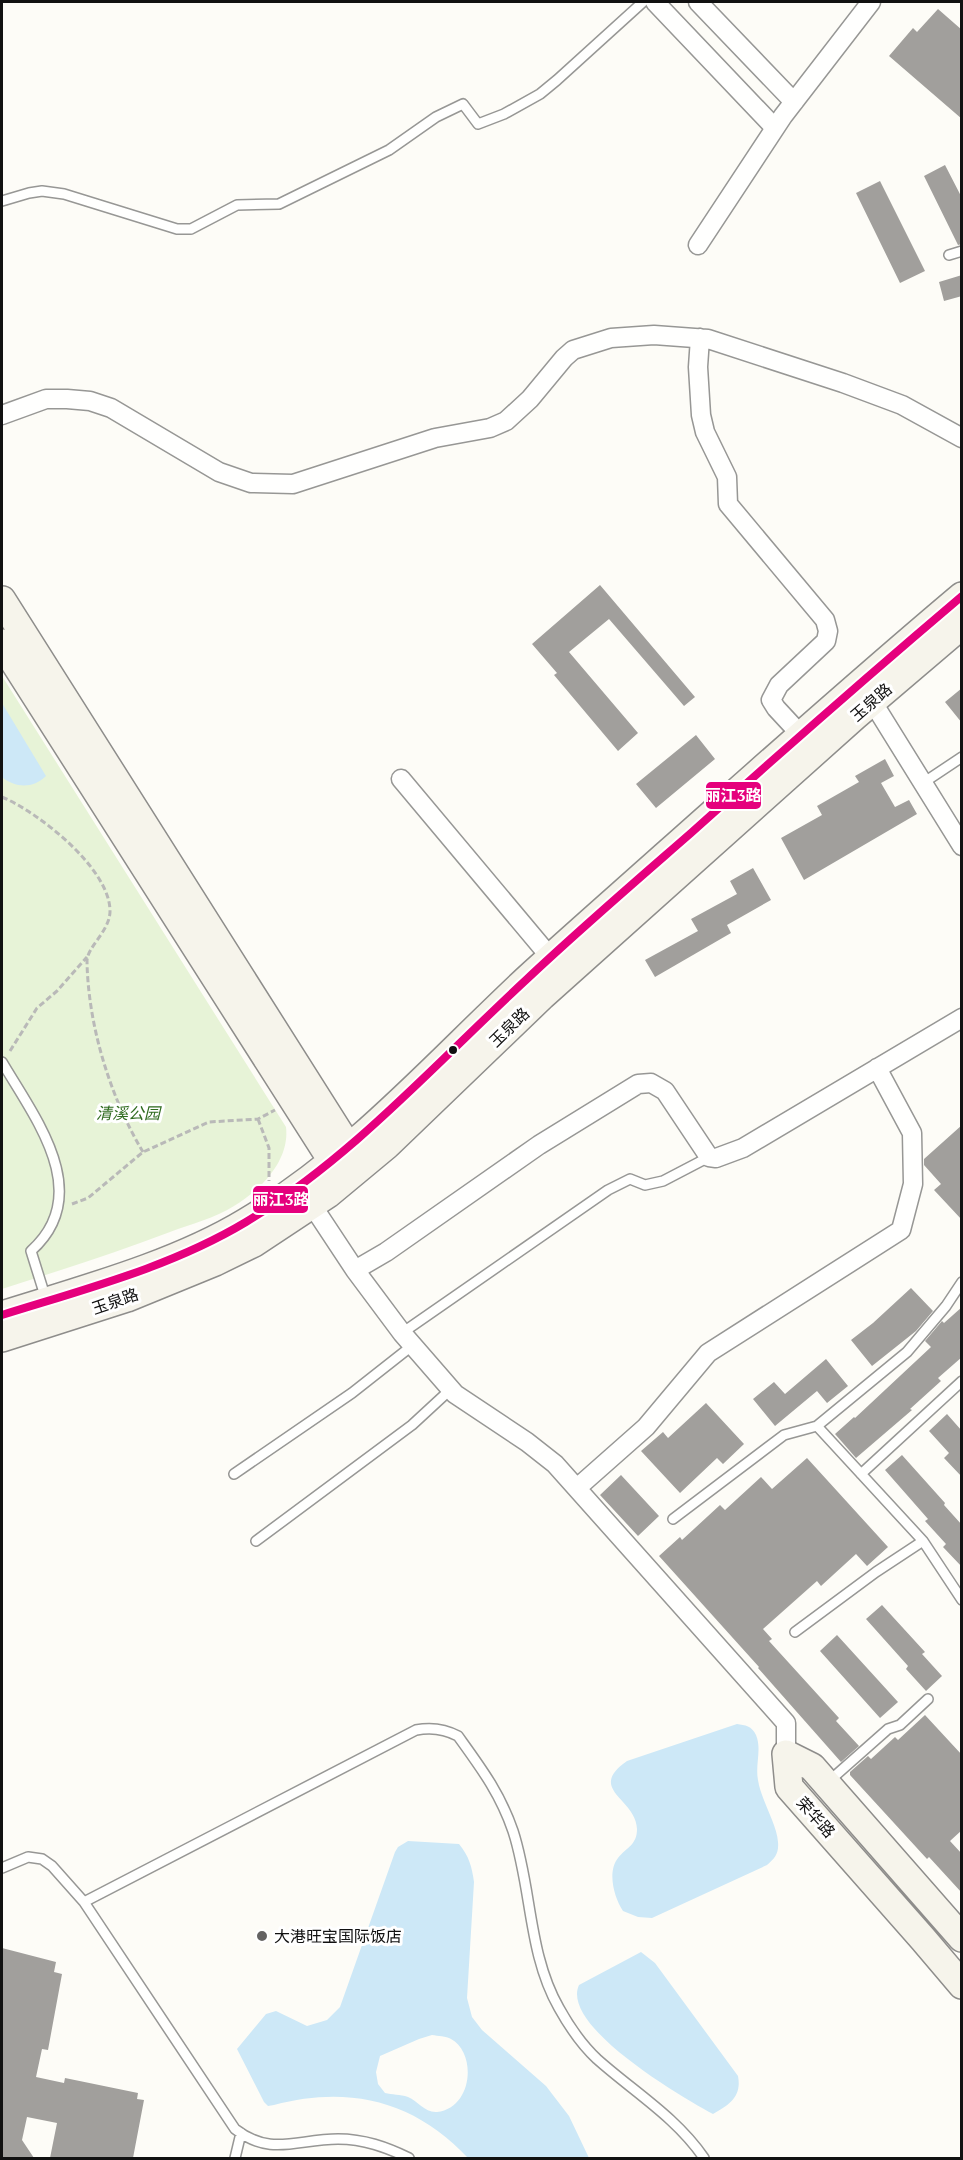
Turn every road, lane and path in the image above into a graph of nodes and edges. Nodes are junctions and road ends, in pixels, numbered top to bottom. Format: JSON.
{"nodes":[{"id":1,"x":643,"y":2,"type":"edge"},
{"id":2,"x":655,"y":2,"type":"edge"},
{"id":3,"x":698,"y":2,"type":"edge"},
{"id":4,"x":872,"y":2,"type":"edge"},
{"id":5,"x":794,"y":102,"type":"junction"},
{"id":6,"x":775,"y":128,"type":"junction"},
{"id":7,"x":2,"y":201,"type":"edge"},
{"id":8,"x":698,"y":244,"type":"dead end"},
{"id":9,"x":962,"y":251,"type":"edge"},
{"id":10,"x":949,"y":255,"type":"dead end"},
{"id":11,"x":700,"y":338,"type":"junction"},
{"id":12,"x":2,"y":415,"type":"edge"},
{"id":13,"x":962,"y":438,"type":"edge"},
{"id":14,"x":962,"y":596,"type":"edge"},
{"id":15,"x":2,"y":600,"type":"edge"},
{"id":16,"x":962,"y":625,"type":"edge"},
{"id":17,"x":2,"y":643,"type":"edge"},
{"id":18,"x":872,"y":701,"type":"junction"},
{"id":19,"x":801,"y":735,"type":"junction"},
{"id":20,"x":962,"y":757,"type":"edge"},
{"id":21,"x":401,"y":779,"type":"dead end"},
{"id":22,"x":923,"y":783,"type":"junction"},
{"id":23,"x":2,"y":797,"type":"edge"},
{"id":24,"x":962,"y":846,"type":"edge"},
{"id":25,"x":87,"y":957,"type":"junction"},
{"id":26,"x":551,"y":958,"type":"junction"},
{"id":27,"x":962,"y":1018,"type":"edge"},
{"id":28,"x":2,"y":1062,"type":"edge"},
{"id":29,"x":877,"y":1068,"type":"junction"},
{"id":30,"x":293,"y":1100,"type":"junction"},
{"id":31,"x":258,"y":1119,"type":"junction"},
{"id":32,"x":142,"y":1152,"type":"junction"},
{"id":33,"x":709,"y":1157,"type":"junction"},
{"id":34,"x":347,"y":1165,"type":"junction"},
{"id":35,"x":280,"y":1201,"type":"junction"},
{"id":36,"x":312,"y":1205,"type":"junction"},
{"id":37,"x":58,"y":1210,"type":"junction"},
{"id":38,"x":355,"y":1270,"type":"junction"},
{"id":39,"x":962,"y":1282,"type":"edge"},
{"id":40,"x":46,"y":1301,"type":"junction"},
{"id":41,"x":2,"y":1315,"type":"edge"},
{"id":42,"x":2,"y":1338,"type":"edge"},
{"id":43,"x":407,"y":1339,"type":"junction"},
{"id":44,"x":962,"y":1382,"type":"edge"},
{"id":45,"x":451,"y":1389,"type":"junction"},
{"id":46,"x":817,"y":1426,"type":"junction"},
{"id":47,"x":234,"y":1474,"type":"dead end"},
{"id":48,"x":861,"y":1474,"type":"junction"},
{"id":49,"x":577,"y":1488,"type":"junction"},
{"id":50,"x":673,"y":1519,"type":"dead end"},
{"id":51,"x":256,"y":1541,"type":"dead end"},
{"id":52,"x":922,"y":1541,"type":"junction"},
{"id":53,"x":962,"y":1600,"type":"edge"},
{"id":54,"x":795,"y":1632,"type":"dead end"},
{"id":55,"x":928,"y":1699,"type":"dead end"},
{"id":56,"x":786,"y":1754,"type":"junction"},
{"id":57,"x":826,"y":1783,"type":"junction"},
{"id":58,"x":2,"y":1868,"type":"edge"},
{"id":59,"x":84,"y":1902,"type":"junction"},
{"id":60,"x":962,"y":1938,"type":"edge"},
{"id":61,"x":962,"y":1985,"type":"edge"},
{"id":62,"x":241,"y":2133,"type":"junction"},
{"id":63,"x":235,"y":2158,"type":"edge"},
{"id":64,"x":409,"y":2158,"type":"edge"},
{"id":65,"x":704,"y":2158,"type":"edge"}],
"edges":[{"from":1,"to":7,"type":"lane"},
{"from":2,"to":6,"type":"street"},
{"from":3,"to":5,"type":"street"},
{"from":4,"to":5,"type":"street"},
{"from":5,"to":6,"type":"street"},
{"from":6,"to":8,"type":"street"},
{"from":9,"to":10,"type":"lane"},
{"from":11,"to":12,"type":"street"},
{"from":11,"to":13,"type":"street"},
{"from":11,"to":19,"type":"street"},
{"from":14,"to":19,"type":"main road","name":"玉泉路"},
{"from":15,"to":34,"type":"main road"},
{"from":16,"to":18,"type":"main road","name":"玉泉路"},
{"from":17,"to":30,"type":"main road"},
{"from":18,"to":22,"type":"street"},
{"from":18,"to":34,"type":"main road","name":"玉泉路"},
{"from":19,"to":26,"type":"main road","name":"玉泉路"},
{"from":20,"to":22,"type":"lane"},
{"from":21,"to":26,"type":"street"},
{"from":22,"to":24,"type":"street"},
{"from":23,"to":25,"type":"path"},
{"from":25,"to":28,"type":"path"},
{"from":25,"to":32,"type":"path"},
{"from":26,"to":34,"type":"main road","name":"玉泉路"},
{"from":27,"to":29,"type":"street"},
{"from":28,"to":37,"type":"lane"},
{"from":29,"to":33,"type":"street"},
{"from":29,"to":49,"type":"street"},
{"from":30,"to":31,"type":"path"},
{"from":30,"to":34,"type":"main road"},
{"from":31,"to":32,"type":"path"},
{"from":31,"to":35,"type":"path"},
{"from":32,"to":37,"type":"path"},
{"from":33,"to":38,"type":"street"},
{"from":33,"to":43,"type":"lane"},
{"from":34,"to":35,"type":"main road","name":"玉泉路"},
{"from":34,"to":36,"type":"main road","name":"玉泉路"},
{"from":35,"to":40,"type":"main road","name":"玉泉路"},
{"from":36,"to":38,"type":"street"},
{"from":36,"to":42,"type":"main road","name":"玉泉路"},
{"from":37,"to":40,"type":"lane"},
{"from":38,"to":43,"type":"street"},
{"from":39,"to":46,"type":"lane"},
{"from":40,"to":41,"type":"main road","name":"玉泉路"},
{"from":43,"to":45,"type":"street"},
{"from":43,"to":47,"type":"lane"},
{"from":44,"to":48,"type":"lane"},
{"from":45,"to":49,"type":"street"},
{"from":45,"to":51,"type":"lane"},
{"from":46,"to":48,"type":"lane"},
{"from":46,"to":50,"type":"lane"},
{"from":48,"to":52,"type":"lane"},
{"from":49,"to":56,"type":"street"},
{"from":52,"to":53,"type":"lane"},
{"from":52,"to":54,"type":"lane"},
{"from":55,"to":57,"type":"lane"},
{"from":56,"to":57,"type":"main road","name":"荣华路"},
{"from":56,"to":61,"type":"main road","name":"荣华路"},
{"from":57,"to":60,"type":"main road","name":"荣华路"},
{"from":58,"to":59,"type":"lane"},
{"from":59,"to":62,"type":"lane"},
{"from":59,"to":65,"type":"lane"},
{"from":62,"to":63,"type":"lane"},
{"from":62,"to":64,"type":"lane"}]}
